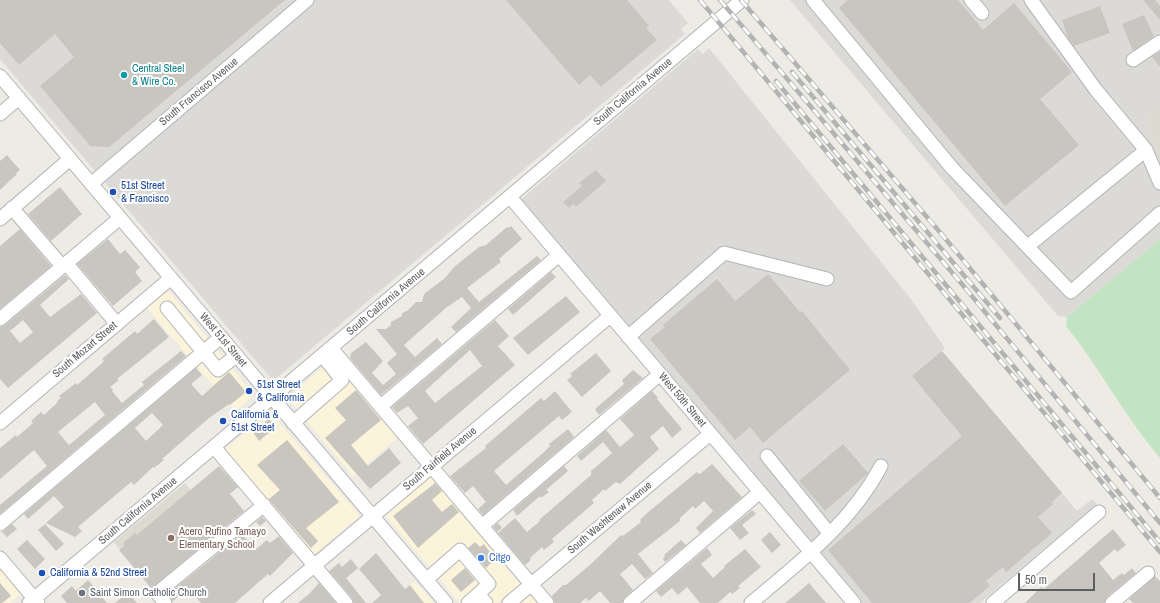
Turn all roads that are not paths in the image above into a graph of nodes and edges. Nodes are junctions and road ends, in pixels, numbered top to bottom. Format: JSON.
{"nodes":[{"id":1,"x":307,"y":0,"type":"edge"},
{"id":2,"x":742,"y":0,"type":"edge"},
{"id":3,"x":813,"y":0,"type":"edge"},
{"id":4,"x":971,"y":0,"type":"edge"},
{"id":5,"x":1031,"y":0,"type":"edge"},
{"id":6,"x":982,"y":13,"type":"dead end"},
{"id":7,"x":1160,"y":42,"type":"edge"},
{"id":8,"x":1133,"y":60,"type":"dead end"},
{"id":9,"x":0,"y":76,"type":"edge"},
{"id":10,"x":19,"y":98,"type":"junction"},
{"id":11,"x":0,"y":114,"type":"edge"},
{"id":12,"x":1146,"y":150,"type":"junction"},
{"id":13,"x":70,"y":159,"type":"junction"},
{"id":14,"x":1160,"y":183,"type":"edge"},
{"id":15,"x":91,"y":184,"type":"junction"},
{"id":16,"x":510,"y":197,"type":"junction"},
{"id":17,"x":12,"y":208,"type":"junction"},
{"id":18,"x":1160,"y":213,"type":"edge"},
{"id":19,"x":120,"y":218,"type":"junction"},
{"id":20,"x":0,"y":219,"type":"edge"},
{"id":21,"x":1028,"y":246,"type":"junction"},
{"id":22,"x":559,"y":255,"type":"junction"},
{"id":23,"x":64,"y":265,"type":"junction"},
{"id":24,"x":171,"y":278,"type":"junction"},
{"id":25,"x":827,"y":279,"type":"dead end"},
{"id":26,"x":167,"y":308,"type":"dead end"},
{"id":27,"x":610,"y":316,"type":"junction"},
{"id":28,"x":0,"y":319,"type":"edge"},
{"id":29,"x":117,"y":324,"type":"junction"},
{"id":30,"x":221,"y":337,"type":"junction"},
{"id":31,"x":628,"y":337,"type":"junction"},
{"id":32,"x":203,"y":352,"type":"junction"},
{"id":33,"x":327,"y":352,"type":"junction"},
{"id":34,"x":236,"y":356,"type":"junction"},
{"id":35,"x":660,"y":374,"type":"junction"},
{"id":36,"x":272,"y":398,"type":"junction"},
{"id":37,"x":380,"y":406,"type":"junction"},
{"id":38,"x":0,"y":423,"type":"edge"},
{"id":39,"x":293,"y":423,"type":"junction"},
{"id":40,"x":710,"y":434,"type":"junction"},
{"id":41,"x":214,"y":446,"type":"junction"},
{"id":42,"x":768,"y":456,"type":"dead end"},
{"id":43,"x":432,"y":466,"type":"junction"},
{"id":44,"x":881,"y":466,"type":"dead end"},
{"id":45,"x":760,"y":492,"type":"junction"},
{"id":46,"x":264,"y":505,"type":"junction"},
{"id":47,"x":1099,"y":512,"type":"dead end"},
{"id":48,"x":372,"y":516,"type":"junction"},
{"id":49,"x":0,"y":524,"type":"edge"},
{"id":50,"x":482,"y":526,"type":"junction"},
{"id":51,"x":830,"y":534,"type":"junction"},
{"id":52,"x":811,"y":552,"type":"junction"},
{"id":53,"x":0,"y":558,"type":"edge"},
{"id":54,"x":315,"y":565,"type":"junction"},
{"id":55,"x":1148,"y":573,"type":"dead end"},
{"id":56,"x":426,"y":580,"type":"junction"},
{"id":57,"x":532,"y":584,"type":"junction"},
{"id":58,"x":482,"y":598,"type":"edge"},
{"id":59,"x":34,"y":602,"type":"edge"},
{"id":60,"x":165,"y":603,"type":"edge"},
{"id":61,"x":270,"y":603,"type":"edge"},
{"id":62,"x":346,"y":603,"type":"edge"},
{"id":63,"x":446,"y":603,"type":"edge"},
{"id":64,"x":468,"y":603,"type":"edge"},
{"id":65,"x":509,"y":603,"type":"edge"},
{"id":66,"x":547,"y":603,"type":"edge"},
{"id":67,"x":630,"y":603,"type":"edge"},
{"id":68,"x":751,"y":603,"type":"edge"},
{"id":69,"x":854,"y":603,"type":"edge"},
{"id":70,"x":993,"y":603,"type":"edge"},
{"id":71,"x":1112,"y":603,"type":"edge"}],
"edges":[{"from":1,"to":15,"type":"street","name":"South Francisco Avenue"},
{"from":2,"to":16,"type":"street","name":"South California Avenue"},
{"from":3,"to":21,"type":"street"},
{"from":4,"to":6,"type":"street"},
{"from":5,"to":12,"type":"street"},
{"from":7,"to":8,"type":"street"},
{"from":9,"to":10,"type":"street","name":"West 51st Street"},
{"from":10,"to":11,"type":"street"},
{"from":10,"to":13,"type":"street","name":"West 51st Street"},
{"from":12,"to":14,"type":"street"},
{"from":12,"to":21,"type":"street"},
{"from":13,"to":15,"type":"street","name":"West 51st Street"},
{"from":13,"to":17,"type":"street"},
{"from":15,"to":19,"type":"street","name":"West 51st Street"},
{"from":16,"to":22,"type":"street","name":"West 50th Street"},
{"from":16,"to":33,"type":"street","name":"South California Avenue"},
{"from":17,"to":20,"type":"street"},
{"from":17,"to":23,"type":"street"},
{"from":18,"to":21,"type":"street"},
{"from":19,"to":23,"type":"street"},
{"from":19,"to":24,"type":"street","name":"West 51st Street"},
{"from":22,"to":27,"type":"street","name":"West 50th Street"},
{"from":22,"to":37,"type":"street"},
{"from":23,"to":28,"type":"street"},
{"from":23,"to":29,"type":"street"},
{"from":24,"to":29,"type":"street","name":"South Mozart Street"},
{"from":24,"to":30,"type":"street","name":"West 51st Street"},
{"from":25,"to":31,"type":"street"},
{"from":26,"to":32,"type":"street"},
{"from":27,"to":31,"type":"street","name":"West 50th Street"},
{"from":27,"to":43,"type":"street","name":"South Fairfield Avenue"},
{"from":29,"to":38,"type":"street","name":"South Mozart Street"},
{"from":30,"to":32,"type":"street"},
{"from":30,"to":34,"type":"street","name":"West 51st Street"},
{"from":31,"to":35,"type":"street","name":"West 50th Street"},
{"from":32,"to":34,"type":"street"},
{"from":32,"to":49,"type":"street"},
{"from":33,"to":36,"type":"street","name":"South California Avenue"},
{"from":33,"to":37,"type":"street"},
{"from":33,"to":39,"type":"street"},
{"from":34,"to":36,"type":"street","name":"West 51st Street"},
{"from":35,"to":40,"type":"street","name":"West 50th Street"},
{"from":35,"to":50,"type":"street"},
{"from":36,"to":39,"type":"street","name":"West 51st Street"},
{"from":36,"to":41,"type":"street","name":"South California Avenue"},
{"from":37,"to":43,"type":"street"},
{"from":39,"to":48,"type":"street","name":"West 51st Street"},
{"from":40,"to":45,"type":"street","name":"West 50th Street"},
{"from":40,"to":57,"type":"street","name":"South Washtenaw Avenue"},
{"from":41,"to":46,"type":"street"},
{"from":41,"to":59,"type":"street","name":"South California Avenue"},
{"from":42,"to":51,"type":"street"},
{"from":43,"to":48,"type":"street","name":"South Fairfield Avenue"},
{"from":43,"to":50,"type":"street"},
{"from":44,"to":51,"type":"street"},
{"from":45,"to":52,"type":"street","name":"West 50th Street"},
{"from":45,"to":67,"type":"street"},
{"from":46,"to":54,"type":"street"},
{"from":46,"to":60,"type":"street"},
{"from":47,"to":70,"type":"street"},
{"from":48,"to":54,"type":"street","name":"South Fairfield Avenue"},
{"from":48,"to":56,"type":"street","name":"West 51st Street"},
{"from":50,"to":57,"type":"street"},
{"from":51,"to":52,"type":"street"},
{"from":52,"to":68,"type":"street"},
{"from":52,"to":69,"type":"street","name":"West 50th Street"},
{"from":53,"to":59,"type":"street"},
{"from":54,"to":61,"type":"street","name":"South Fairfield Avenue"},
{"from":54,"to":62,"type":"street"},
{"from":55,"to":71,"type":"street"},
{"from":56,"to":58,"type":"street"},
{"from":56,"to":63,"type":"street","name":"West 51st Street"},
{"from":57,"to":65,"type":"street","name":"South Washtenaw Avenue"},
{"from":57,"to":66,"type":"street"},
{"from":58,"to":64,"type":"street"}]}
